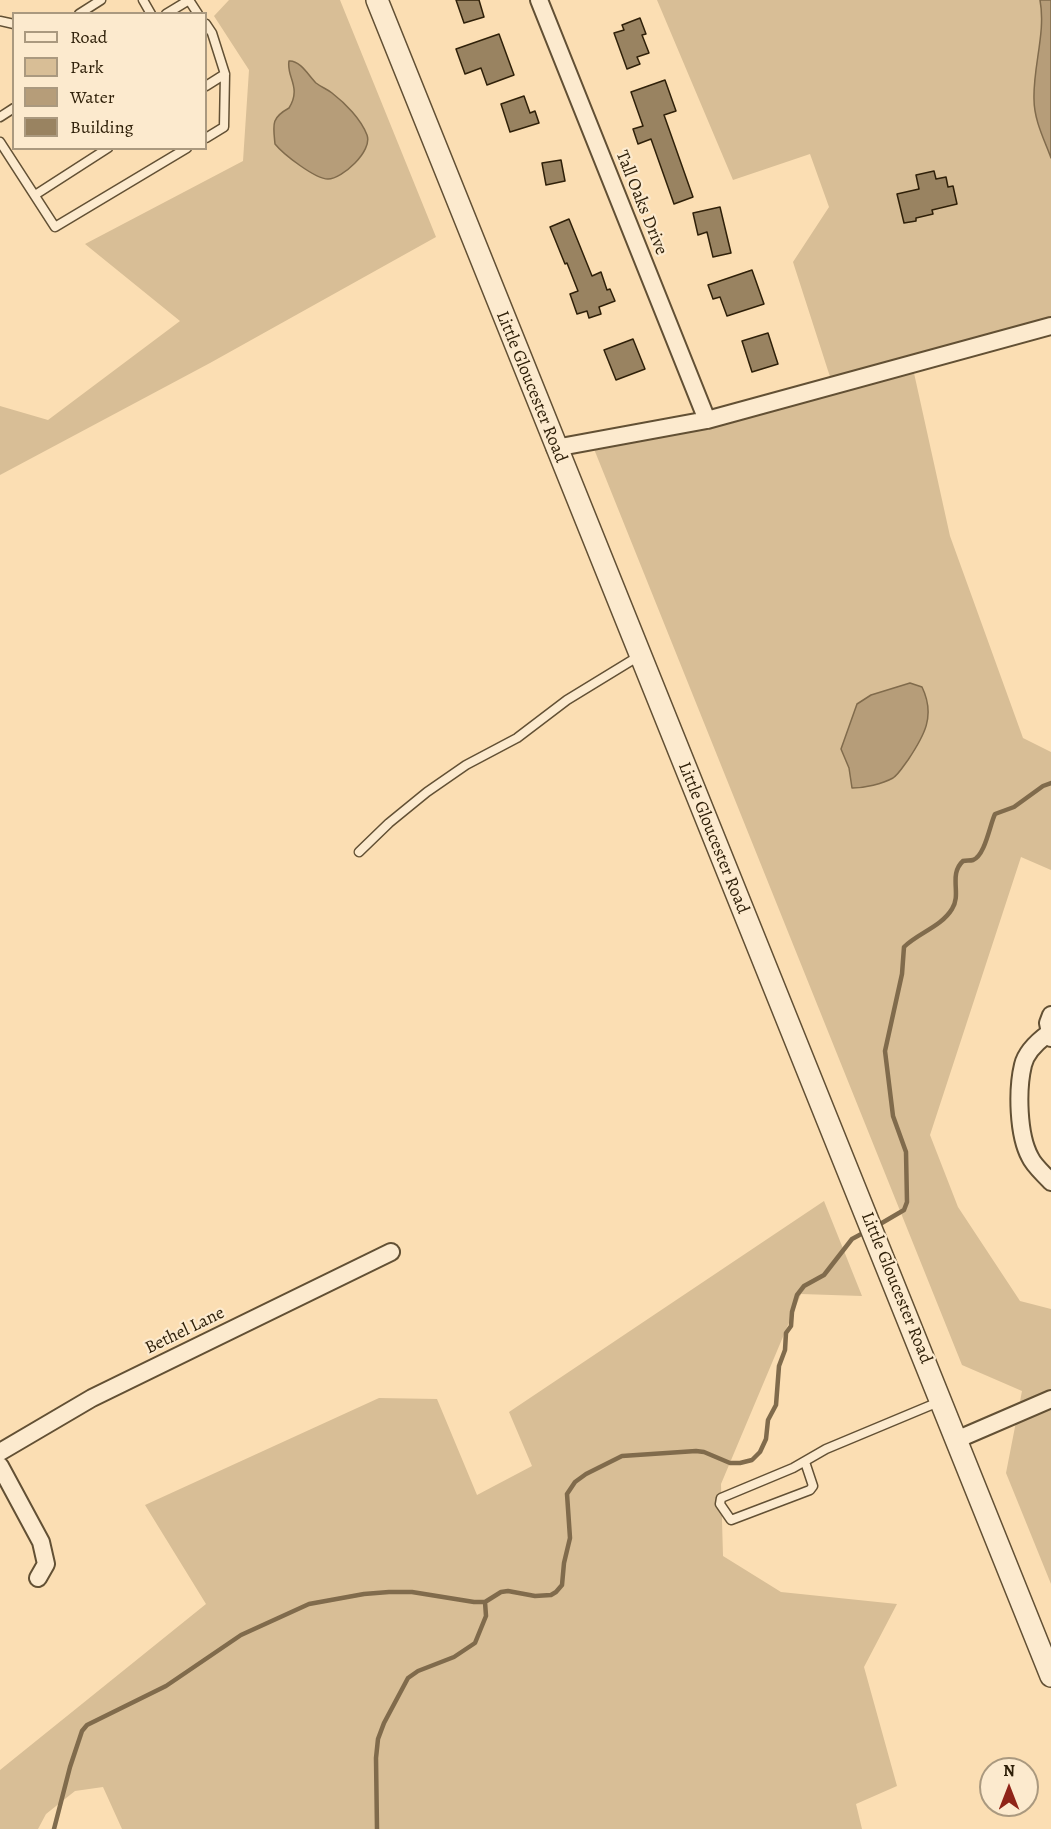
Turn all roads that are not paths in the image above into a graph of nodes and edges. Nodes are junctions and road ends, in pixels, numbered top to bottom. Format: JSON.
{"nodes":[{"id":1,"x":100,"y":0,"type":"edge"},
{"id":2,"x":189,"y":0,"type":"edge"},
{"id":3,"x":377,"y":0,"type":"edge"},
{"id":4,"x":540,"y":0,"type":"edge"},
{"id":5,"x":82,"y":12,"type":"edge"},
{"id":6,"x":169,"y":12,"type":"edge"},
{"id":7,"x":207,"y":26,"type":"edge"},
{"id":8,"x":225,"y":74,"type":"junction"},
{"id":9,"x":207,"y":85,"type":"edge"},
{"id":10,"x":207,"y":137,"type":"edge"},
{"id":11,"x":0,"y":142,"type":"edge"},
{"id":12,"x":105,"y":150,"type":"edge"},
{"id":13,"x":184,"y":150,"type":"edge"},
{"id":14,"x":35,"y":195,"type":"junction"},
{"id":15,"x":1051,"y":326,"type":"edge"},
{"id":16,"x":707,"y":420,"type":"junction"},
{"id":17,"x":555,"y":447,"type":"junction"},
{"id":18,"x":639,"y":656,"type":"junction"},
{"id":19,"x":359,"y":852,"type":"dead end"},
{"id":20,"x":1051,"y":1015,"type":"edge"},
{"id":21,"x":1050,"y":1035,"type":"edge"},
{"id":22,"x":1051,"y":1182,"type":"edge"},
{"id":23,"x":391,"y":1252,"type":"dead end"},
{"id":24,"x":1051,"y":1398,"type":"edge"},
{"id":25,"x":941,"y":1401,"type":"junction"},
{"id":26,"x":956,"y":1440,"type":"junction"},
{"id":27,"x":0,"y":1452,"type":"edge"},
{"id":28,"x":805,"y":1462,"type":"junction"},
{"id":29,"x":0,"y":1466,"type":"edge"},
{"id":30,"x":38,"y":1578,"type":"dead end"},
{"id":31,"x":1051,"y":1676,"type":"edge"}],
"edges":[{"from":1,"to":5,"type":"lane"},
{"from":2,"to":6,"type":"lane"},
{"from":3,"to":17,"type":"street","name":"Little Gloucester Road"},
{"from":4,"to":16,"type":"street","name":"Tall Oaks Drive"},
{"from":7,"to":8,"type":"lane"},
{"from":8,"to":9,"type":"lane"},
{"from":8,"to":10,"type":"lane"},
{"from":11,"to":14,"type":"lane"},
{"from":12,"to":14,"type":"lane"},
{"from":13,"to":14,"type":"lane"},
{"from":15,"to":16,"type":"street"},
{"from":16,"to":17,"type":"street"},
{"from":17,"to":18,"type":"street","name":"Little Gloucester Road"},
{"from":18,"to":19,"type":"lane"},
{"from":18,"to":25,"type":"street","name":"Little Gloucester Road"},
{"from":20,"to":21,"type":"street"},
{"from":21,"to":22,"type":"street"},
{"from":23,"to":27,"type":"street","name":"Bethel Lane"},
{"from":24,"to":26,"type":"street"},
{"from":25,"to":26,"type":"street","name":"Little Gloucester Road"},
{"from":25,"to":28,"type":"lane"},
{"from":26,"to":31,"type":"street","name":"Little Gloucester Road"},
{"from":28,"to":28,"type":"lane"},
{"from":29,"to":30,"type":"street"}]}
